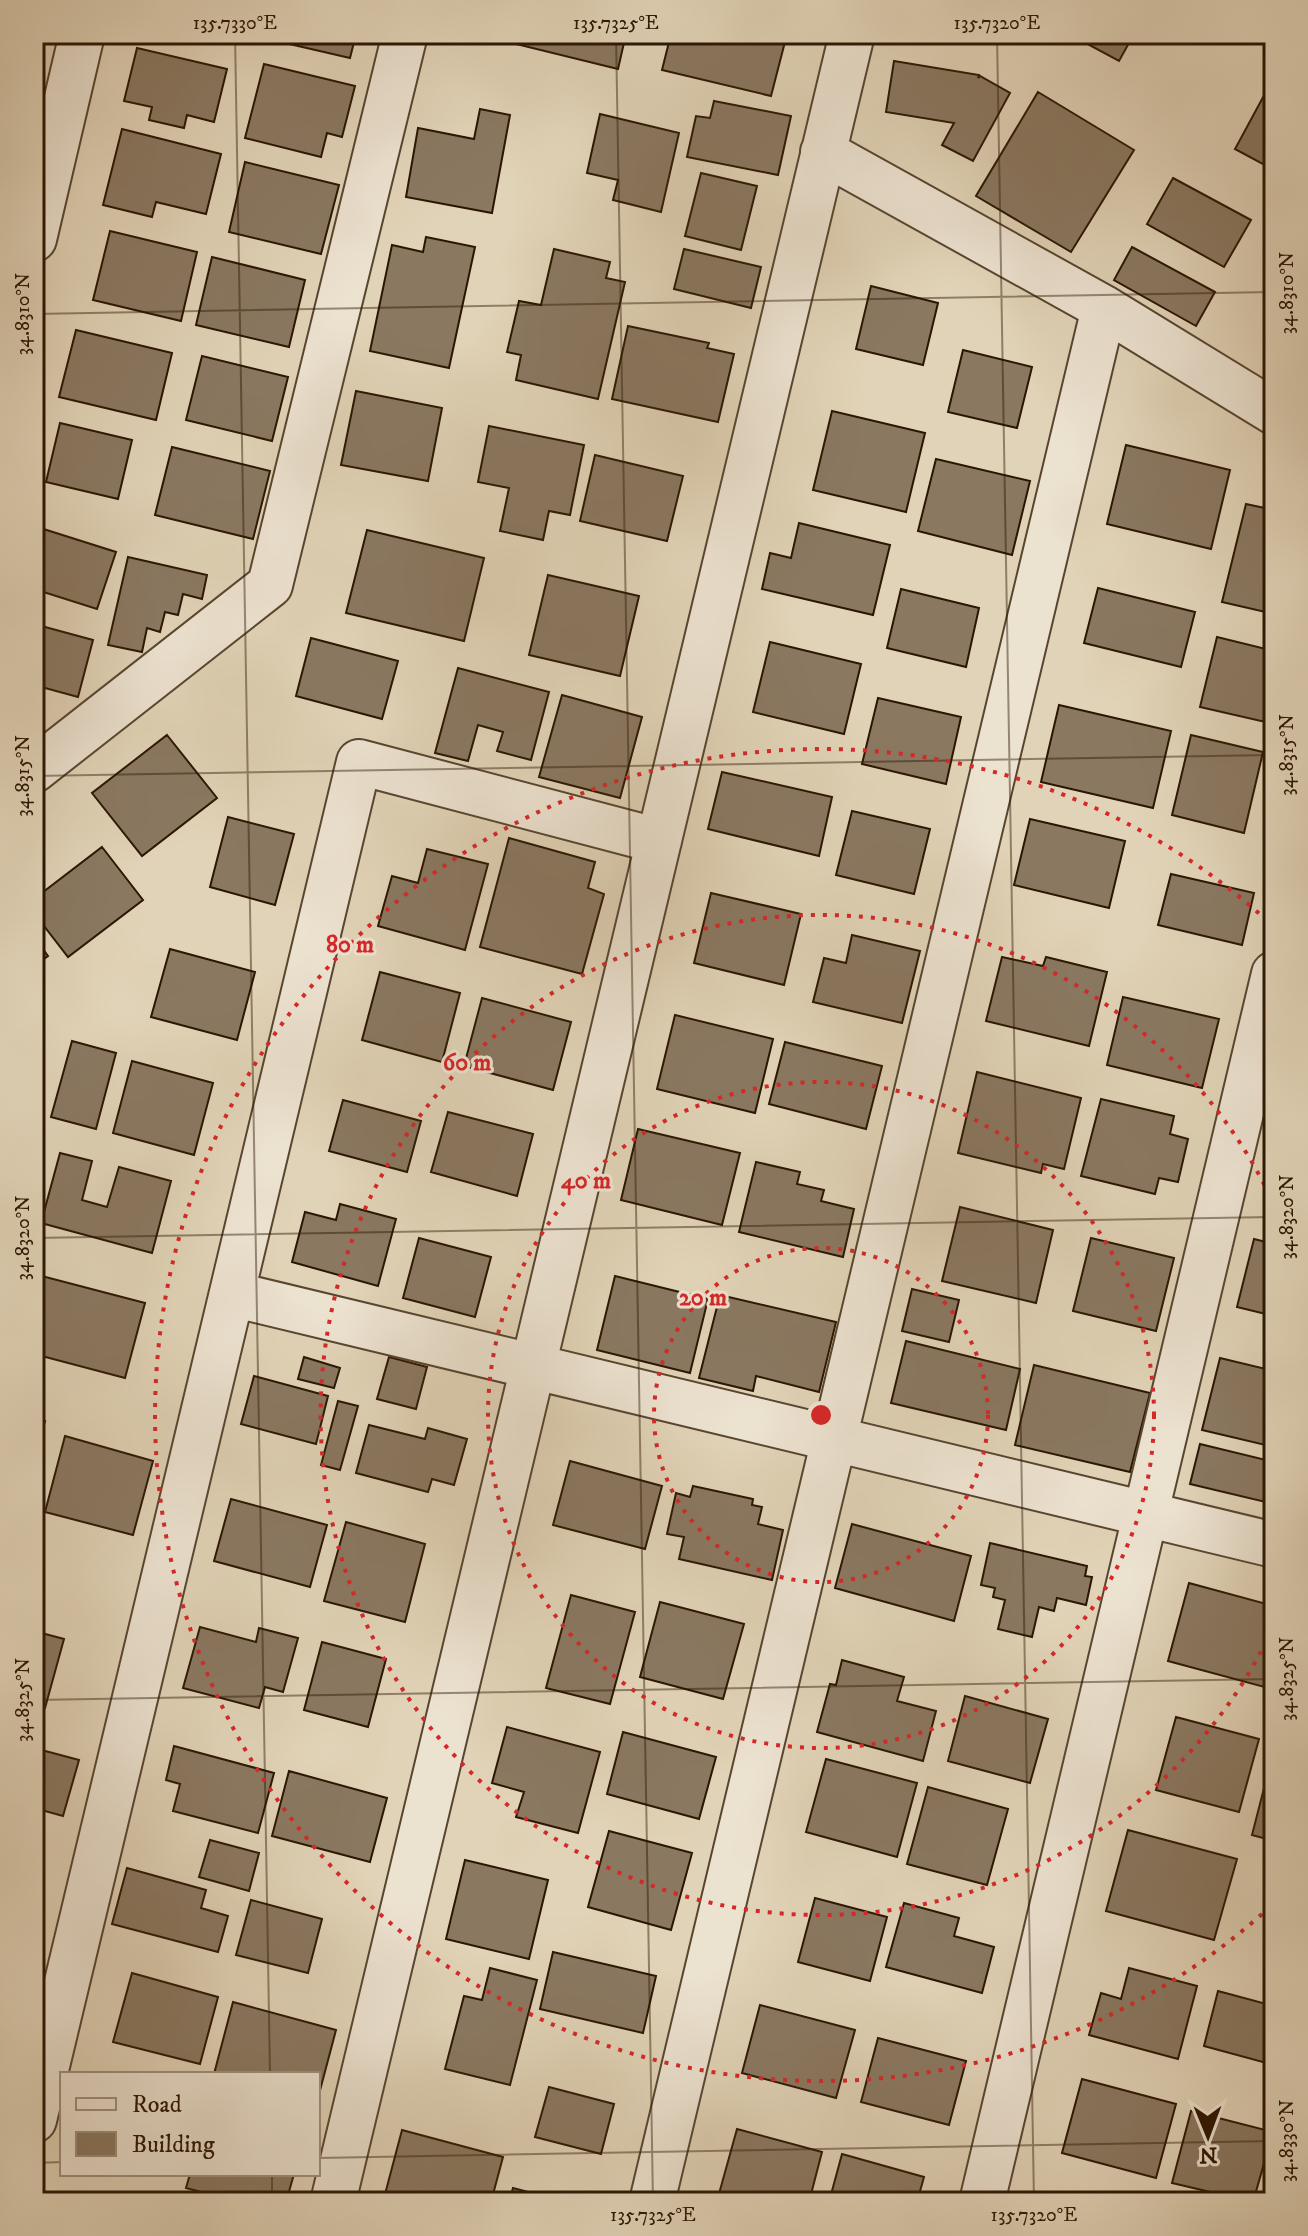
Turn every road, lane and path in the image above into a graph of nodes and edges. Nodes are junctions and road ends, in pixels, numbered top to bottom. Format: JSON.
{"nodes":[{"id":1,"x":82,"y":34,"type":"edge"},
{"id":2,"x":405,"y":34,"type":"edge"},
{"id":3,"x":852,"y":34,"type":"edge"},
{"id":4,"x":823,"y":152,"type":"junction"},
{"id":5,"x":34,"y":239,"type":"edge"},
{"id":6,"x":1104,"y":308,"type":"junction"},
{"id":7,"x":1274,"y":412,"type":"edge"},
{"id":8,"x":34,"y":770,"type":"edge"},
{"id":9,"x":659,"y":841,"type":"junction"},
{"id":10,"x":1274,"y":974,"type":"edge"},
{"id":11,"x":232,"y":1294,"type":"junction"},
{"id":12,"x":533,"y":1366,"type":"junction"},
{"id":13,"x":834,"y":1439,"type":"junction"},
{"id":14,"x":1146,"y":1514,"type":"junction"},
{"id":15,"x":1274,"y":1545,"type":"edge"},
{"id":16,"x":34,"y":2120,"type":"edge"},
{"id":17,"x":333,"y":2202,"type":"edge"},
{"id":18,"x":652,"y":2202,"type":"edge"},
{"id":19,"x":982,"y":2202,"type":"edge"}],
"edges":[{"from":1,"to":5,"type":"street"},
{"from":2,"to":8,"type":"street"},
{"from":3,"to":4,"type":"street"},
{"from":4,"to":6,"type":"street"},
{"from":4,"to":9,"type":"street"},
{"from":6,"to":7,"type":"street"},
{"from":6,"to":13,"type":"street"},
{"from":9,"to":11,"type":"street"},
{"from":9,"to":12,"type":"street"},
{"from":10,"to":14,"type":"street"},
{"from":11,"to":12,"type":"street"},
{"from":11,"to":16,"type":"street"},
{"from":12,"to":13,"type":"street"},
{"from":12,"to":17,"type":"street"},
{"from":13,"to":14,"type":"street"},
{"from":13,"to":18,"type":"street"},
{"from":14,"to":15,"type":"street"},
{"from":14,"to":19,"type":"street"}]}
